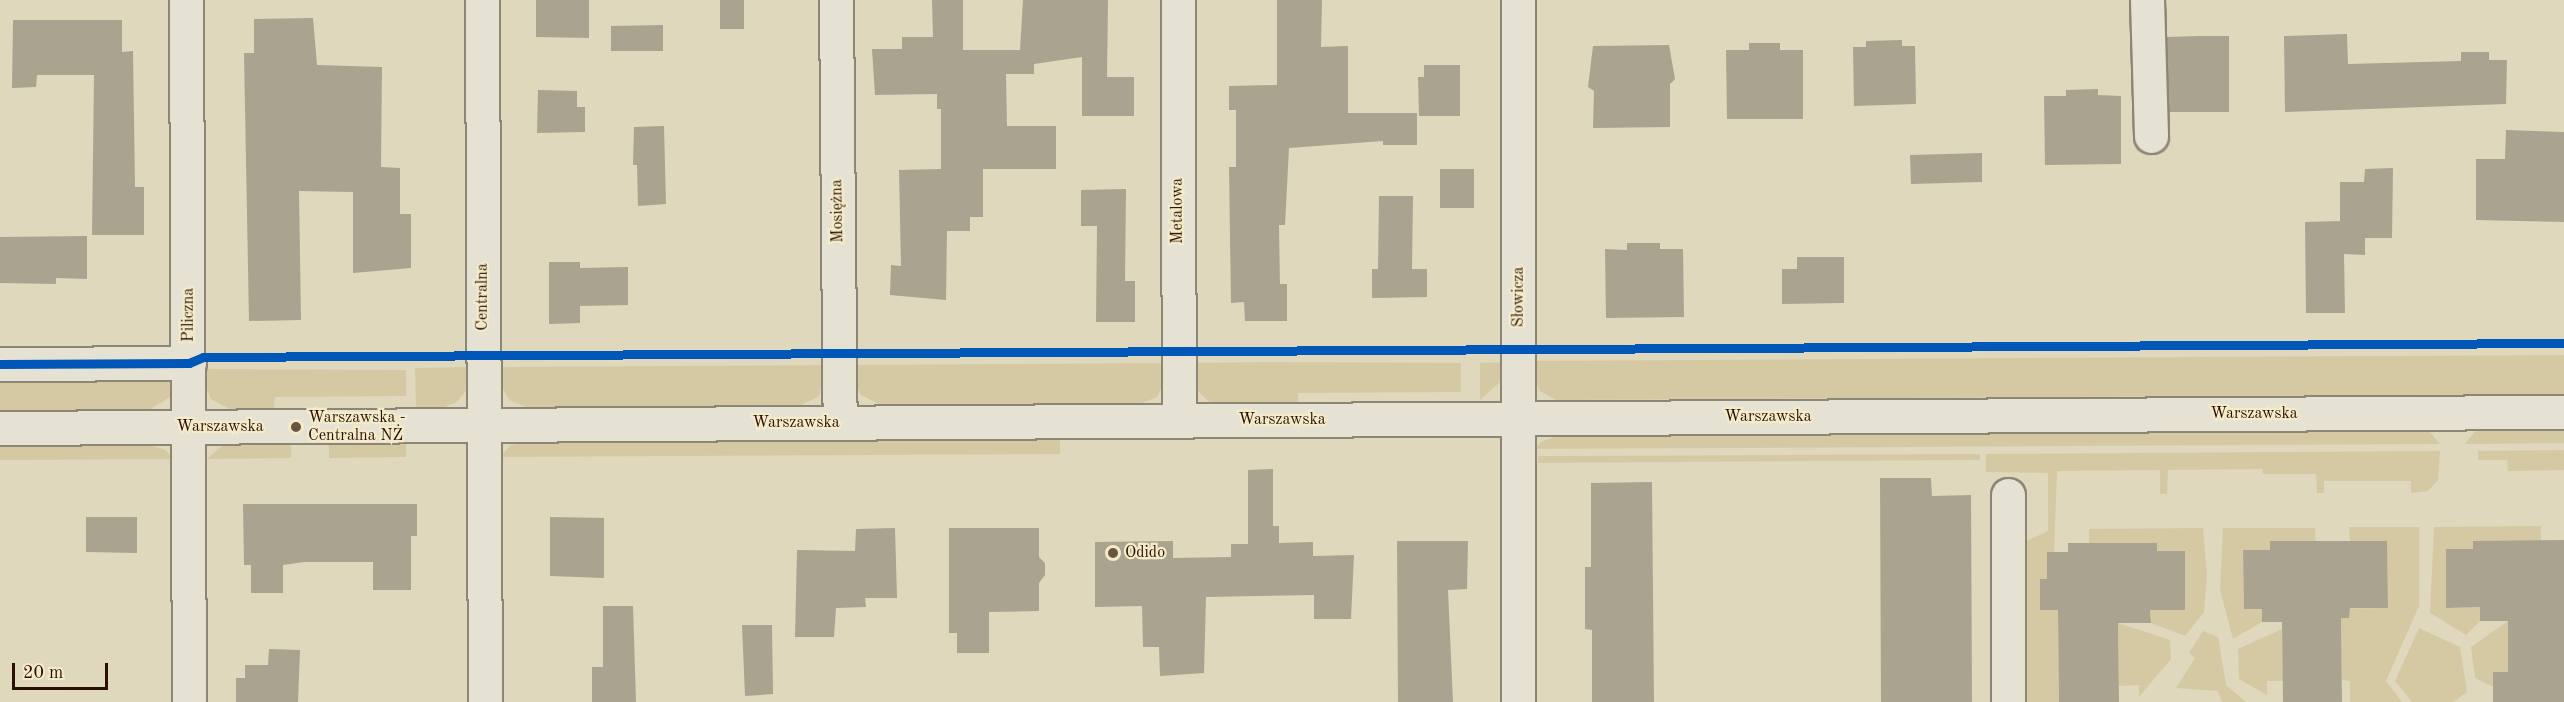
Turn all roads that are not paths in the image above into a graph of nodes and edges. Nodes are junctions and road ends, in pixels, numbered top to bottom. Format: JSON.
{"nodes":[{"id":1,"x":186,"y":0,"type":"edge"},
{"id":2,"x":482,"y":0,"type":"edge"},
{"id":3,"x":836,"y":0,"type":"edge"},
{"id":4,"x":1178,"y":0,"type":"edge"},
{"id":5,"x":1518,"y":0,"type":"edge"},
{"id":6,"x":2147,"y":0,"type":"edge"},
{"id":7,"x":2151,"y":136,"type":"dead end"},
{"id":8,"x":189,"y":363,"type":"junction"},
{"id":9,"x":0,"y":364,"type":"edge"},
{"id":10,"x":2564,"y":412,"type":"edge"},
{"id":11,"x":1519,"y":419,"type":"junction"},
{"id":12,"x":1179,"y":421,"type":"junction"},
{"id":13,"x":840,"y":423,"type":"junction"},
{"id":14,"x":483,"y":425,"type":"junction"},
{"id":15,"x":189,"y":427,"type":"junction"},
{"id":16,"x":0,"y":428,"type":"edge"},
{"id":17,"x":2008,"y":495,"type":"dead end"},
{"id":18,"x":189,"y":702,"type":"edge"},
{"id":19,"x":485,"y":702,"type":"edge"},
{"id":20,"x":1518,"y":702,"type":"edge"},
{"id":21,"x":2008,"y":702,"type":"edge"}],
"edges":[{"from":1,"to":8,"type":"street","name":"Piliczna"},
{"from":2,"to":14,"type":"street","name":"Centralna"},
{"from":3,"to":13,"type":"street","name":"Mosiężna"},
{"from":4,"to":12,"type":"street","name":"Metalowa"},
{"from":5,"to":11,"type":"street","name":"Słowicza"},
{"from":6,"to":7,"type":"street"},
{"from":8,"to":9,"type":"street"},
{"from":8,"to":15,"type":"street","name":"Piliczna"},
{"from":10,"to":11,"type":"street","name":"Warszawska"},
{"from":11,"to":12,"type":"street","name":"Warszawska"},
{"from":11,"to":20,"type":"street","name":"Słowicza"},
{"from":12,"to":13,"type":"street","name":"Warszawska"},
{"from":13,"to":14,"type":"street","name":"Warszawska"},
{"from":14,"to":15,"type":"street","name":"Warszawska"},
{"from":14,"to":19,"type":"street","name":"Centralna"},
{"from":15,"to":16,"type":"street","name":"Warszawska"},
{"from":15,"to":18,"type":"street","name":"Piliczna"},
{"from":17,"to":21,"type":"street"}]}
